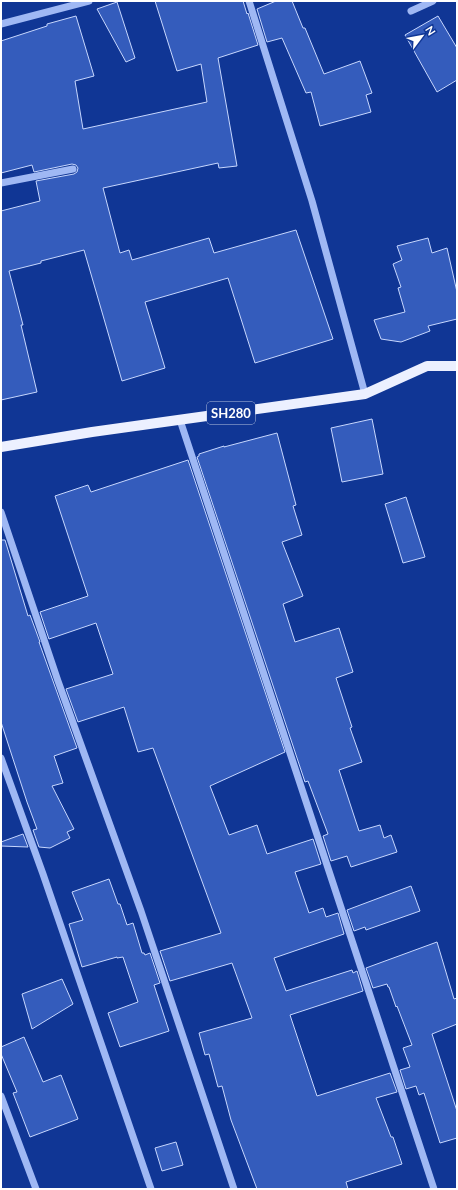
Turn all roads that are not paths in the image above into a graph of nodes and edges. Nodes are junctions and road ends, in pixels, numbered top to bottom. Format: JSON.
{"nodes":[{"id":1,"x":88,"y":1,"type":"edge"},
{"id":2,"x":249,"y":1,"type":"edge"},
{"id":3,"x":433,"y":1,"type":"edge"},
{"id":4,"x":411,"y":11,"type":"dead end"},
{"id":5,"x":1,"y":24,"type":"edge"},
{"id":6,"x":73,"y":169,"type":"dead end"},
{"id":7,"x":1,"y":184,"type":"edge"},
{"id":8,"x":457,"y":366,"type":"edge"},
{"id":9,"x":365,"y":394,"type":"junction"},
{"id":10,"x":180,"y":420,"type":"junction"},
{"id":11,"x":1,"y":447,"type":"edge"},
{"id":12,"x":1,"y":512,"type":"edge"},
{"id":13,"x":1,"y":758,"type":"edge"},
{"id":14,"x":1,"y":1096,"type":"edge"},
{"id":15,"x":36,"y":1189,"type":"edge"},
{"id":16,"x":152,"y":1189,"type":"edge"},
{"id":17,"x":234,"y":1189,"type":"edge"},
{"id":18,"x":434,"y":1189,"type":"edge"}],
"edges":[{"from":1,"to":5,"type":"street"},
{"from":2,"to":9,"type":"street"},
{"from":3,"to":4,"type":"street"},
{"from":6,"to":7,"type":"street"},
{"from":8,"to":9,"type":"main road","number":"SH280"},
{"from":9,"to":10,"type":"main road","number":"SH280"},
{"from":10,"to":11,"type":"main road","number":"SH280"},
{"from":10,"to":18,"type":"street"},
{"from":12,"to":17,"type":"street"},
{"from":13,"to":16,"type":"street"},
{"from":14,"to":15,"type":"street"}]}
